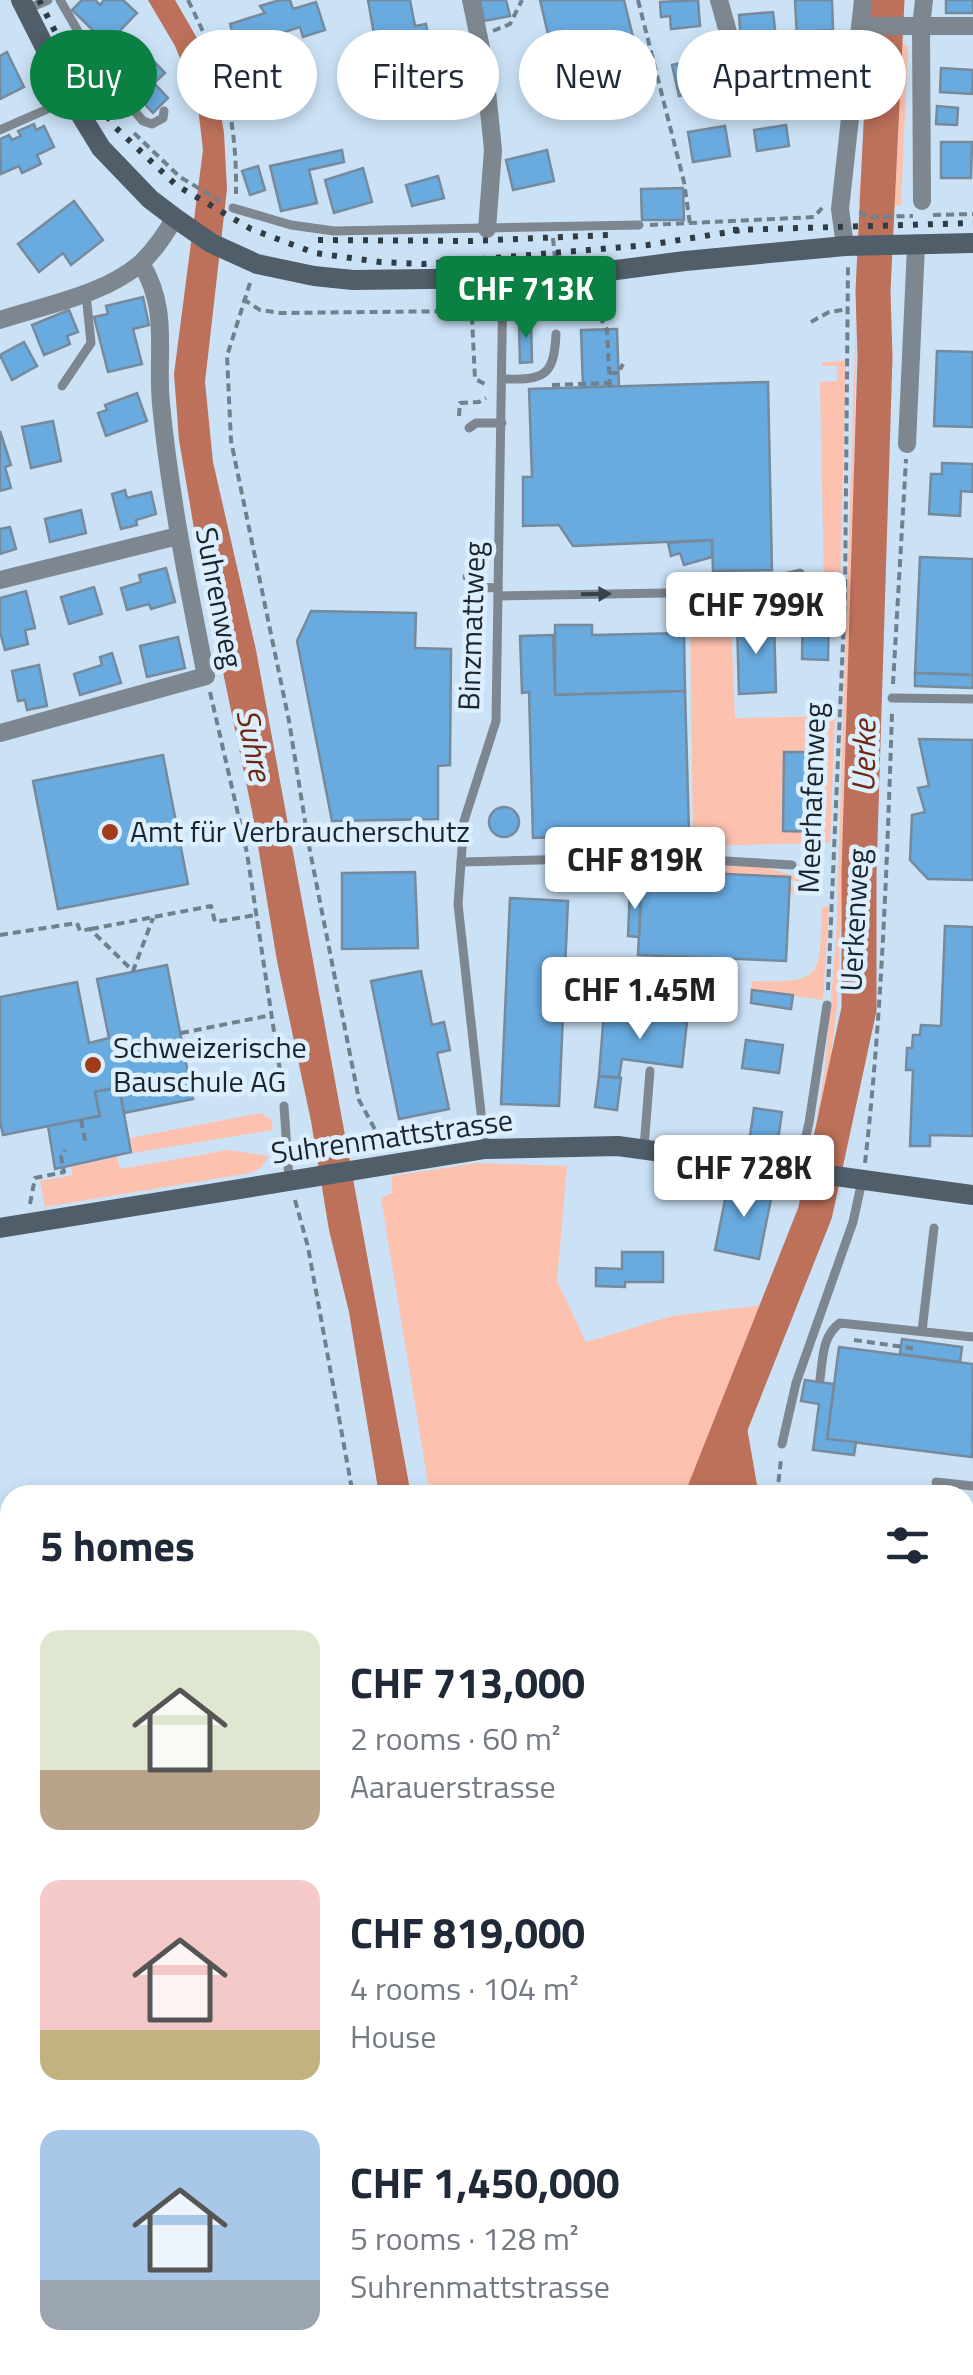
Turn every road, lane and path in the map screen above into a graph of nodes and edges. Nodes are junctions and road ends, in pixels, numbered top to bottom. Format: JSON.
{"nodes":[{"id":1,"x":48,"y":0,"type":"edge"},
{"id":2,"x":60,"y":0,"type":"edge"},
{"id":3,"x":188,"y":0,"type":"edge"},
{"id":4,"x":471,"y":0,"type":"edge"},
{"id":5,"x":522,"y":0,"type":"edge"},
{"id":6,"x":638,"y":0,"type":"edge"},
{"id":7,"x":719,"y":0,"type":"edge"},
{"id":8,"x":863,"y":0,"type":"edge"},
{"id":9,"x":924,"y":0,"type":"edge"},
{"id":10,"x":23,"y":5,"type":"edge"},
{"id":11,"x":866,"y":26,"type":"junction"},
{"id":12,"x":973,"y":26,"type":"edge"},
{"id":13,"x":916,"y":27,"type":"junction"},
{"id":14,"x":36,"y":30,"type":"edge"},
{"id":15,"x":477,"y":30,"type":"edge"},
{"id":16,"x":496,"y":30,"type":"edge"},
{"id":17,"x":727,"y":30,"type":"edge"},
{"id":18,"x":865,"y":30,"type":"edge"},
{"id":19,"x":164,"y":111,"type":"dead end"},
{"id":20,"x":30,"y":116,"type":"edge"},
{"id":21,"x":84,"y":120,"type":"edge"},
{"id":22,"x":490,"y":120,"type":"edge"},
{"id":23,"x":852,"y":120,"type":"edge"},
{"id":24,"x":0,"y":130,"type":"edge"},
{"id":25,"x":180,"y":177,"type":"dead end"},
{"id":26,"x":929,"y":208,"type":"joint"},
{"id":27,"x":235,"y":209,"type":"junction"},
{"id":28,"x":849,"y":210,"type":"junction"},
{"id":29,"x":973,"y":214,"type":"edge"},
{"id":30,"x":903,"y":216,"type":"dead end"},
{"id":31,"x":178,"y":220,"type":"junction"},
{"id":32,"x":690,"y":224,"type":"junction"},
{"id":33,"x":639,"y":225,"type":"joint"},
{"id":34,"x":487,"y":229,"type":"junction"},
{"id":35,"x":973,"y":242,"type":"edge"},
{"id":36,"x":852,"y":246,"type":"junction"},
{"id":37,"x":911,"y":246,"type":"junction"},
{"id":38,"x":249,"y":261,"type":"junction"},
{"id":39,"x":141,"y":263,"type":"junction"},
{"id":40,"x":503,"y":278,"type":"junction"},
{"id":41,"x":85,"y":292,"type":"junction"},
{"id":42,"x":600,"y":293,"type":"dead end"},
{"id":43,"x":243,"y":300,"type":"junction"},
{"id":44,"x":849,"y":309,"type":"junction"},
{"id":45,"x":0,"y":320,"type":"edge"},
{"id":46,"x":810,"y":322,"type":"dead end"},
{"id":47,"x":556,"y":334,"type":"dead end"},
{"id":48,"x":624,"y":364,"type":"dead end"},
{"id":49,"x":609,"y":373,"type":"junction"},
{"id":50,"x":500,"y":384,"type":"junction"},
{"id":51,"x":584,"y":385,"type":"dead end"},
{"id":52,"x":62,"y":386,"type":"dead end"},
{"id":53,"x":459,"y":423,"type":"dead end"},
{"id":54,"x":502,"y":423,"type":"junction"},
{"id":55,"x":469,"y":428,"type":"dead end"},
{"id":56,"x":906,"y":444,"type":"joint"},
{"id":57,"x":178,"y":536,"type":"junction"},
{"id":58,"x":800,"y":573,"type":"dead end"},
{"id":59,"x":468,"y":577,"type":"dead end"},
{"id":60,"x":0,"y":580,"type":"edge"},
{"id":61,"x":498,"y":592,"type":"junction"},
{"id":62,"x":845,"y":596,"type":"junction"},
{"id":63,"x":746,"y":599,"type":"dead end"},
{"id":64,"x":206,"y":676,"type":"junction"},
{"id":65,"x":892,"y":698,"type":"junction"},
{"id":66,"x":973,"y":699,"type":"edge"},
{"id":67,"x":0,"y":732,"type":"edge"},
{"id":68,"x":461,"y":862,"type":"junction"},
{"id":69,"x":792,"y":865,"type":"dead end"},
{"id":70,"x":256,"y":915,"type":"junction"},
{"id":71,"x":153,"y":918,"type":"junction"},
{"id":72,"x":90,"y":930,"type":"junction"},
{"id":73,"x":0,"y":935,"type":"edge"},
{"id":74,"x":827,"y":1005,"type":"joint"},
{"id":75,"x":272,"y":1014,"type":"junction"},
{"id":76,"x":180,"y":1033,"type":"dead end"},
{"id":77,"x":650,"y":1071,"type":"dead end"},
{"id":78,"x":284,"y":1106,"type":"joint"},
{"id":79,"x":81,"y":1120,"type":"dead end"},
{"id":80,"x":86,"y":1146,"type":"dead end"},
{"id":81,"x":485,"y":1148,"type":"junction"},
{"id":82,"x":65,"y":1150,"type":"dead end"},
{"id":83,"x":644,"y":1150,"type":"junction"},
{"id":84,"x":383,"y":1166,"type":"junction"},
{"id":85,"x":802,"y":1170,"type":"junction"},
{"id":86,"x":859,"y":1178,"type":"junction"},
{"id":87,"x":297,"y":1180,"type":"junction"},
{"id":88,"x":973,"y":1194,"type":"edge"},
{"id":89,"x":26,"y":1224,"type":"junction"},
{"id":90,"x":0,"y":1228,"type":"edge"},
{"id":91,"x":934,"y":1228,"type":"dead end"},
{"id":92,"x":922,"y":1332,"type":"junction"},
{"id":93,"x":973,"y":1337,"type":"edge"},
{"id":94,"x":820,"y":1379,"type":"dead end"},
{"id":95,"x":782,"y":1444,"type":"joint"},
{"id":96,"x":936,"y":1482,"type":"dead end"},
{"id":97,"x":351,"y":1485,"type":"edge"},
{"id":98,"x":778,"y":1485,"type":"edge"},
{"id":99,"x":964,"y":1485,"type":"edge"}],
"edges":[{"from":1,"to":10,"type":"lane"},
{"from":2,"to":19,"type":"lane"},
{"from":3,"to":27,"type":"path"},
{"from":4,"to":15,"type":"street"},
{"from":5,"to":16,"type":"path"},
{"from":6,"to":32,"type":"path"},
{"from":7,"to":17,"type":"street"},
{"from":8,"to":11,"type":"street"},
{"from":9,"to":13,"type":"street"},
{"from":10,"to":14,"type":"main road"},
{"from":11,"to":13,"type":"street"},
{"from":11,"to":18,"type":"street"},
{"from":12,"to":13,"type":"street"},
{"from":13,"to":26,"type":"street"},
{"from":20,"to":24,"type":"lane"},
{"from":21,"to":31,"type":"main road"},
{"from":22,"to":34,"type":"street"},
{"from":23,"to":28,"type":"street"},
{"from":25,"to":27,"type":"path"},
{"from":26,"to":29,"type":"path"},
{"from":27,"to":34,"type":"lane"},
{"from":28,"to":30,"type":"path"},
{"from":28,"to":32,"type":"path"},
{"from":28,"to":36,"type":"street"},
{"from":31,"to":38,"type":"main road"},
{"from":31,"to":39,"type":"street"},
{"from":32,"to":33,"type":"path"},
{"from":33,"to":34,"type":"lane"},
{"from":35,"to":37,"type":"main road"},
{"from":36,"to":37,"type":"main road"},
{"from":36,"to":40,"type":"main road"},
{"from":36,"to":44,"type":"path","name":"Meerhafenweg"},
{"from":37,"to":56,"type":"street"},
{"from":38,"to":40,"type":"main road"},
{"from":38,"to":43,"type":"path"},
{"from":39,"to":41,"type":"street"},
{"from":39,"to":57,"type":"street","name":"Suhrenweg"},
{"from":40,"to":50,"type":"lane","name":"Binzmattweg"},
{"from":41,"to":45,"type":"street"},
{"from":41,"to":52,"type":"lane"},
{"from":42,"to":49,"type":"path"},
{"from":43,"to":50,"type":"path"},
{"from":43,"to":84,"type":"path"},
{"from":44,"to":46,"type":"path"},
{"from":44,"to":62,"type":"path","name":"Meerhafenweg"},
{"from":47,"to":50,"type":"lane"},
{"from":48,"to":49,"type":"path"},
{"from":49,"to":51,"type":"path"},
{"from":50,"to":53,"type":"path"},
{"from":50,"to":54,"type":"lane","name":"Binzmattweg"},
{"from":54,"to":55,"type":"lane"},
{"from":54,"to":61,"type":"lane","name":"Binzmattweg"},
{"from":56,"to":65,"type":"path","name":"Uerkenweg"},
{"from":57,"to":60,"type":"street"},
{"from":57,"to":64,"type":"street","name":"Suhrenweg"},
{"from":61,"to":58,"type":"lane","one_way":true},
{"from":59,"to":61,"type":"lane"},
{"from":61,"to":68,"type":"lane","name":"Binzmattweg"},
{"from":62,"to":63,"type":"path"},
{"from":62,"to":74,"type":"path","name":"Meerhafenweg"},
{"from":64,"to":67,"type":"street"},
{"from":64,"to":70,"type":"path","name":"Suhrenweg"},
{"from":65,"to":66,"type":"lane"},
{"from":65,"to":86,"type":"path","name":"Uerkenweg"},
{"from":68,"to":69,"type":"lane"},
{"from":68,"to":81,"type":"lane","name":"Binzmattweg"},
{"from":70,"to":71,"type":"path"},
{"from":70,"to":75,"type":"path","name":"Suhrenweg"},
{"from":71,"to":72,"type":"path"},
{"from":71,"to":72,"type":"path"},
{"from":72,"to":73,"type":"path"},
{"from":74,"to":85,"type":"lane"},
{"from":75,"to":76,"type":"path"},
{"from":75,"to":78,"type":"path","name":"Suhrenweg"},
{"from":77,"to":83,"type":"lane"},
{"from":78,"to":87,"type":"lane"},
{"from":79,"to":80,"type":"path"},
{"from":81,"to":83,"type":"main road","name":"Suhrenmattstrasse"},
{"from":81,"to":84,"type":"main road","name":"Suhrenmattstrasse"},
{"from":82,"to":89,"type":"path"},
{"from":83,"to":85,"type":"main road","name":"Suhrenmattstrasse"},
{"from":84,"to":87,"type":"main road","name":"Suhrenmattstrasse"},
{"from":85,"to":86,"type":"main road","name":"Suhrenmattstrasse"},
{"from":86,"to":88,"type":"main road","name":"Suhrenmattstrasse"},
{"from":86,"to":95,"type":"lane"},
{"from":87,"to":89,"type":"main road","name":"Suhrenmattstrasse"},
{"from":87,"to":97,"type":"path"},
{"from":89,"to":90,"type":"main road","name":"Suhrenmattstrasse"},
{"from":91,"to":92,"type":"lane"},
{"from":92,"to":93,"type":"lane"},
{"from":92,"to":94,"type":"lane"},
{"from":95,"to":98,"type":"path"},
{"from":96,"to":99,"type":"lane"}]}
